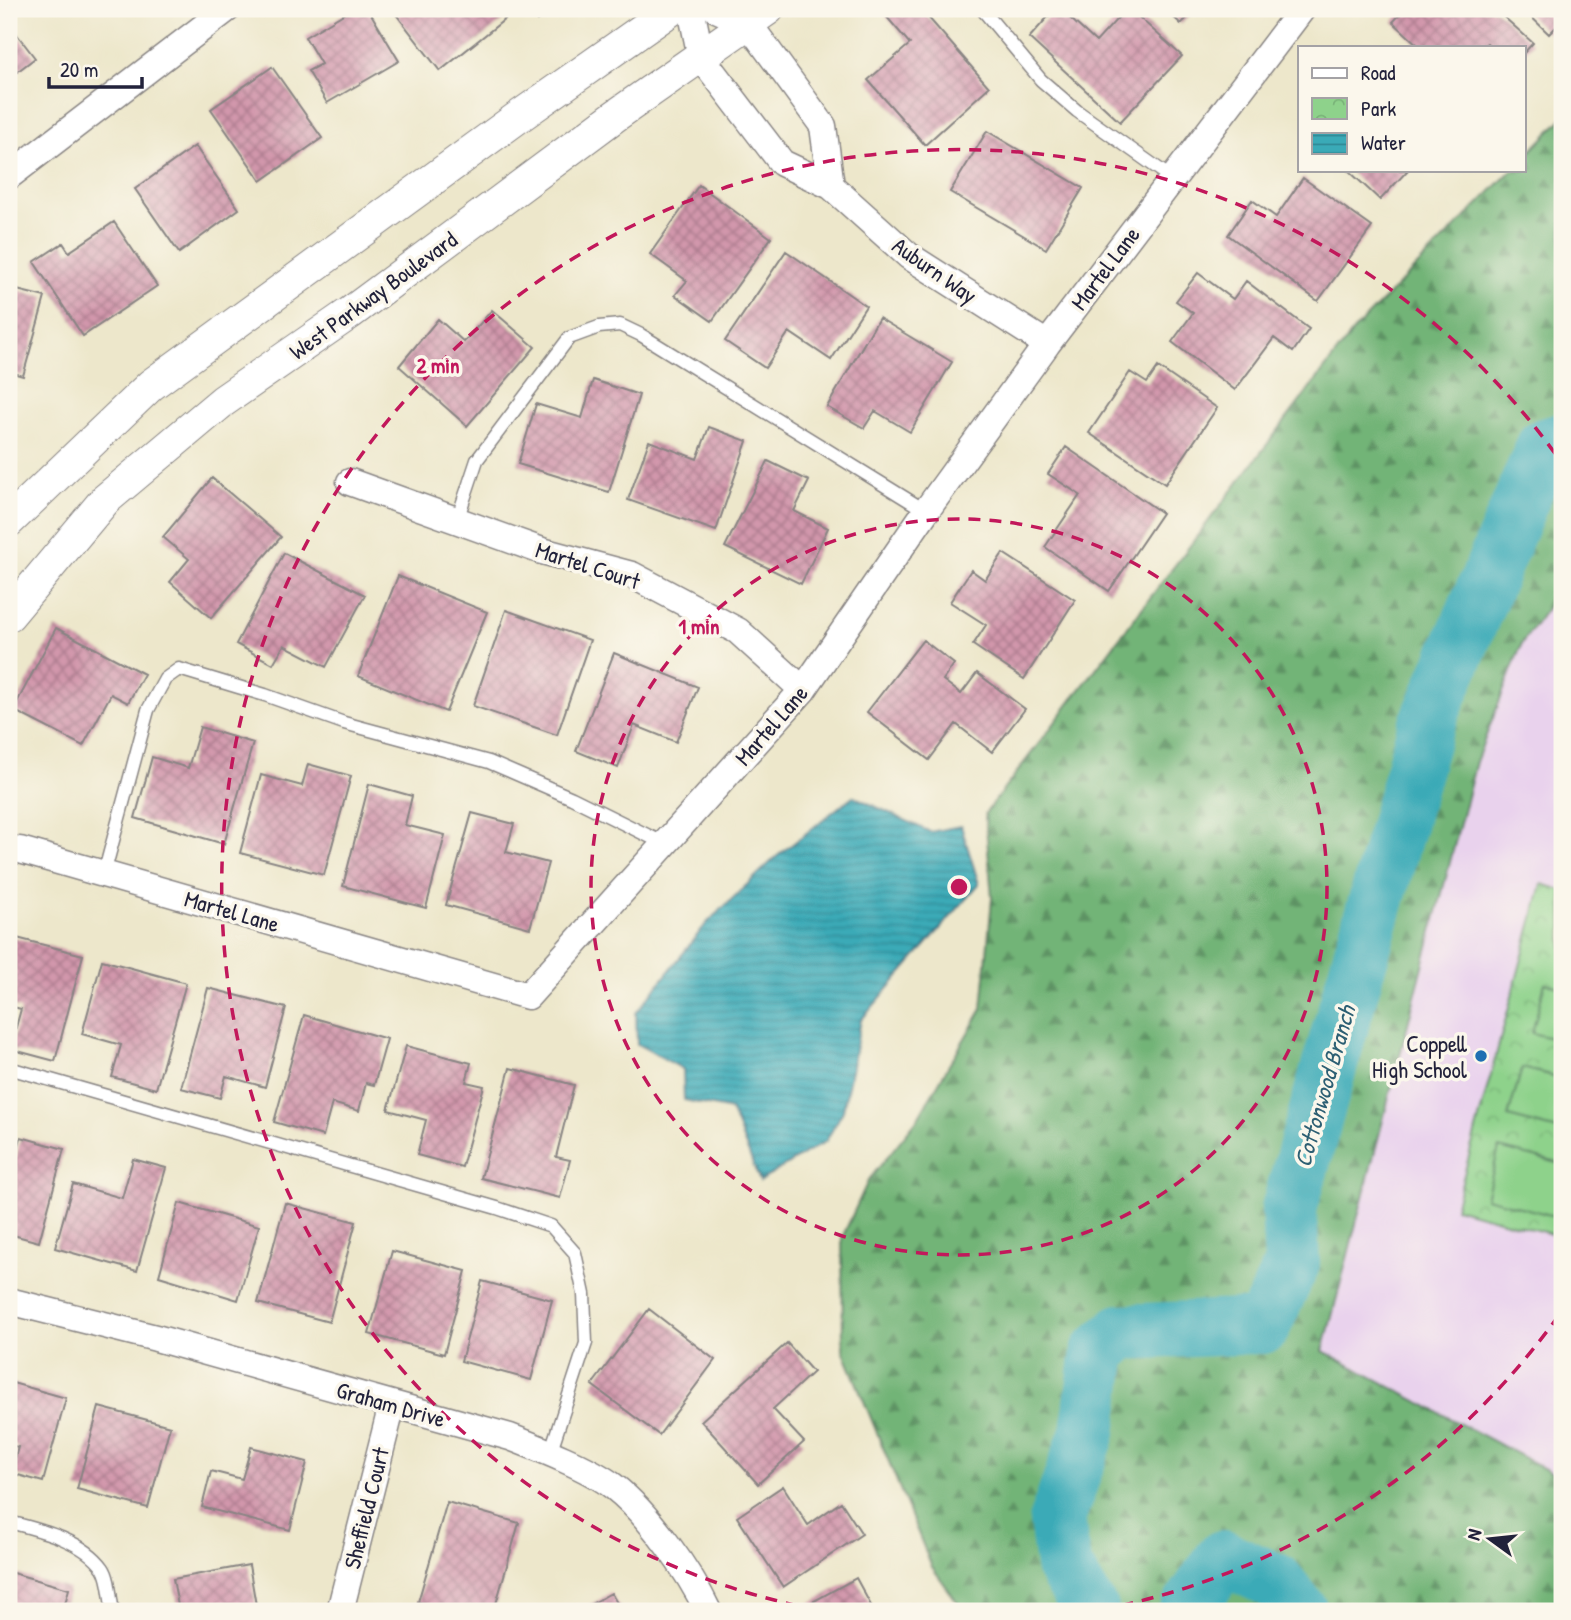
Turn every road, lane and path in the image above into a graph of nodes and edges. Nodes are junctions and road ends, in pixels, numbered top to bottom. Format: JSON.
{"nodes":[{"id":1,"x":227,"y":9,"type":"edge"},
{"id":2,"x":673,"y":9,"type":"edge"},
{"id":3,"x":691,"y":9,"type":"edge"},
{"id":4,"x":716,"y":9,"type":"edge"},
{"id":5,"x":982,"y":9,"type":"edge"},
{"id":6,"x":1302,"y":9,"type":"edge"},
{"id":7,"x":758,"y":16,"type":"edge"},
{"id":8,"x":701,"y":57,"type":"junction"},
{"id":9,"x":9,"y":176,"type":"edge"},
{"id":10,"x":1172,"y":179,"type":"junction"},
{"id":11,"x":831,"y":186,"type":"junction"},
{"id":12,"x":1047,"y":344,"type":"junction"},
{"id":13,"x":350,"y":482,"type":"dead end"},
{"id":14,"x":926,"y":512,"type":"junction"},
{"id":15,"x":457,"y":520,"type":"junction"},
{"id":16,"x":9,"y":521,"type":"edge"},
{"id":17,"x":9,"y":615,"type":"edge"},
{"id":18,"x":803,"y":690,"type":"junction"},
{"id":19,"x":665,"y":844,"type":"junction"},
{"id":20,"x":20,"y":850,"type":"dead end"},
{"id":21,"x":104,"y":874,"type":"junction"},
{"id":22,"x":9,"y":1068,"type":"edge"},
{"id":23,"x":9,"y":1301,"type":"edge"},
{"id":24,"x":392,"y":1405,"type":"junction"},
{"id":25,"x":550,"y":1453,"type":"junction"},
{"id":26,"x":9,"y":1521,"type":"edge"},
{"id":27,"x":113,"y":1611,"type":"edge"},
{"id":28,"x":341,"y":1611,"type":"edge"},
{"id":29,"x":708,"y":1611,"type":"edge"}],
"edges":[{"from":1,"to":9,"type":"street"},
{"from":2,"to":16,"type":"street"},
{"from":3,"to":8,"type":"street","name":"Auburn Way"},
{"from":4,"to":7,"type":"street"},
{"from":5,"to":10,"type":"lane"},
{"from":6,"to":10,"type":"street","name":"Martel Lane"},
{"from":7,"to":8,"type":"street","name":"West Parkway Boulevard"},
{"from":7,"to":11,"type":"street"},
{"from":8,"to":11,"type":"street","name":"Auburn Way"},
{"from":8,"to":17,"type":"street","name":"West Parkway Boulevard"},
{"from":10,"to":12,"type":"street","name":"Martel Lane"},
{"from":11,"to":12,"type":"street","name":"Auburn Way"},
{"from":12,"to":14,"type":"street","name":"Martel Lane"},
{"from":13,"to":15,"type":"street","name":"Martel Court"},
{"from":14,"to":15,"type":"lane"},
{"from":14,"to":18,"type":"street","name":"Martel Lane"},
{"from":15,"to":18,"type":"street","name":"Martel Court"},
{"from":18,"to":19,"type":"street","name":"Martel Lane"},
{"from":19,"to":21,"type":"street","name":"Martel Lane"},
{"from":19,"to":21,"type":"lane"},
{"from":20,"to":21,"type":"street","name":"Martel Lane"},
{"from":22,"to":25,"type":"lane"},
{"from":23,"to":24,"type":"street","name":"Graham Drive"},
{"from":24,"to":25,"type":"street","name":"Graham Drive"},
{"from":24,"to":28,"type":"street","name":"Sheffield Court"},
{"from":25,"to":29,"type":"street","name":"Graham Drive"},
{"from":26,"to":27,"type":"lane"}]}
